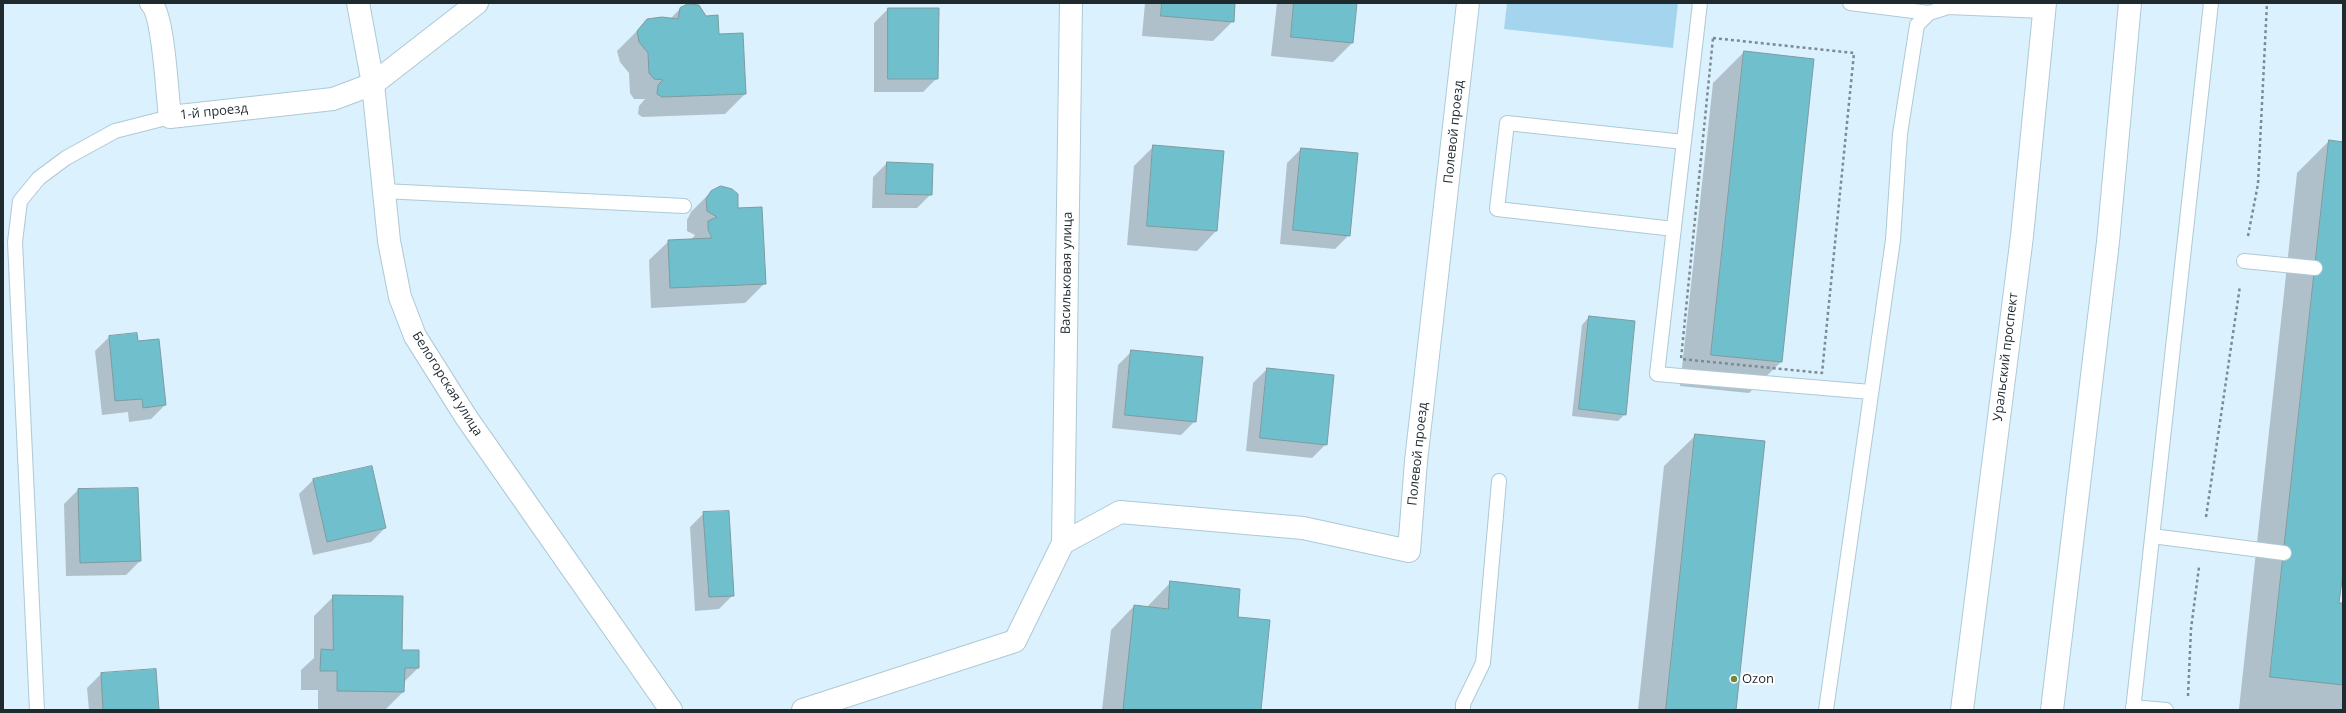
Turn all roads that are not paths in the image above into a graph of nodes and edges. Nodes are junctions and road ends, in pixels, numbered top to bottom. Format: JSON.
{"nodes":[{"id":1,"x":151,"y":3,"type":"edge"},
{"id":2,"x":358,"y":3,"type":"edge"},
{"id":3,"x":477,"y":3,"type":"edge"},
{"id":4,"x":1071,"y":3,"type":"edge"},
{"id":5,"x":1468,"y":3,"type":"edge"},
{"id":6,"x":1700,"y":3,"type":"edge"},
{"id":7,"x":1850,"y":3,"type":"edge"},
{"id":8,"x":2130,"y":3,"type":"edge"},
{"id":9,"x":2211,"y":3,"type":"edge"},
{"id":10,"x":2044,"y":7,"type":"edge"},
{"id":11,"x":1929,"y":13,"type":"junction"},
{"id":12,"x":373,"y":84,"type":"junction"},
{"id":13,"x":170,"y":117,"type":"junction"},
{"id":14,"x":1684,"y":142,"type":"junction"},
{"id":15,"x":383,"y":192,"type":"junction"},
{"id":16,"x":684,"y":206,"type":"dead end"},
{"id":17,"x":1674,"y":229,"type":"junction"},
{"id":18,"x":2244,"y":261,"type":"dead end"},
{"id":19,"x":2315,"y":268,"type":"dead end"},
{"id":20,"x":1871,"y":392,"type":"junction"},
{"id":21,"x":1499,"y":480,"type":"dead end"},
{"id":22,"x":2152,"y":536,"type":"junction"},
{"id":23,"x":1063,"y":543,"type":"junction"},
{"id":24,"x":2284,"y":553,"type":"dead end"},
{"id":25,"x":2133,"y":708,"type":"edge"},
{"id":26,"x":37,"y":710,"type":"edge"},
{"id":27,"x":671,"y":710,"type":"edge"},
{"id":28,"x":803,"y":710,"type":"edge"},
{"id":29,"x":1463,"y":710,"type":"edge"},
{"id":30,"x":1826,"y":710,"type":"edge"},
{"id":31,"x":1962,"y":710,"type":"edge"},
{"id":32,"x":2052,"y":710,"type":"edge"},
{"id":33,"x":2166,"y":710,"type":"edge"}],
"edges":[{"from":1,"to":13,"type":"street","name":"1-й проезд"},
{"from":2,"to":12,"type":"street","name":"Белогорская улица"},
{"from":3,"to":12,"type":"street","name":"1-й проезд"},
{"from":4,"to":23,"type":"street","name":"Васильковая улица"},
{"from":5,"to":23,"type":"street","name":"Полевой проезд"},
{"from":6,"to":14,"type":"lane"},
{"from":7,"to":11,"type":"lane"},
{"from":8,"to":32,"type":"street"},
{"from":9,"to":22,"type":"lane"},
{"from":10,"to":11,"type":"lane"},
{"from":10,"to":31,"type":"street","name":"Уральский проспект"},
{"from":11,"to":20,"type":"lane"},
{"from":12,"to":13,"type":"street","name":"1-й проезд"},
{"from":12,"to":15,"type":"street","name":"Белогорская улица"},
{"from":13,"to":26,"type":"lane"},
{"from":14,"to":17,"type":"lane"},
{"from":14,"to":17,"type":"lane"},
{"from":15,"to":16,"type":"lane"},
{"from":15,"to":27,"type":"street","name":"Белогорская улица"},
{"from":17,"to":20,"type":"lane"},
{"from":18,"to":19,"type":"lane"},
{"from":20,"to":30,"type":"lane"},
{"from":21,"to":29,"type":"lane"},
{"from":22,"to":24,"type":"lane"},
{"from":22,"to":25,"type":"lane"},
{"from":23,"to":28,"type":"street"},
{"from":25,"to":33,"type":"lane"}]}
